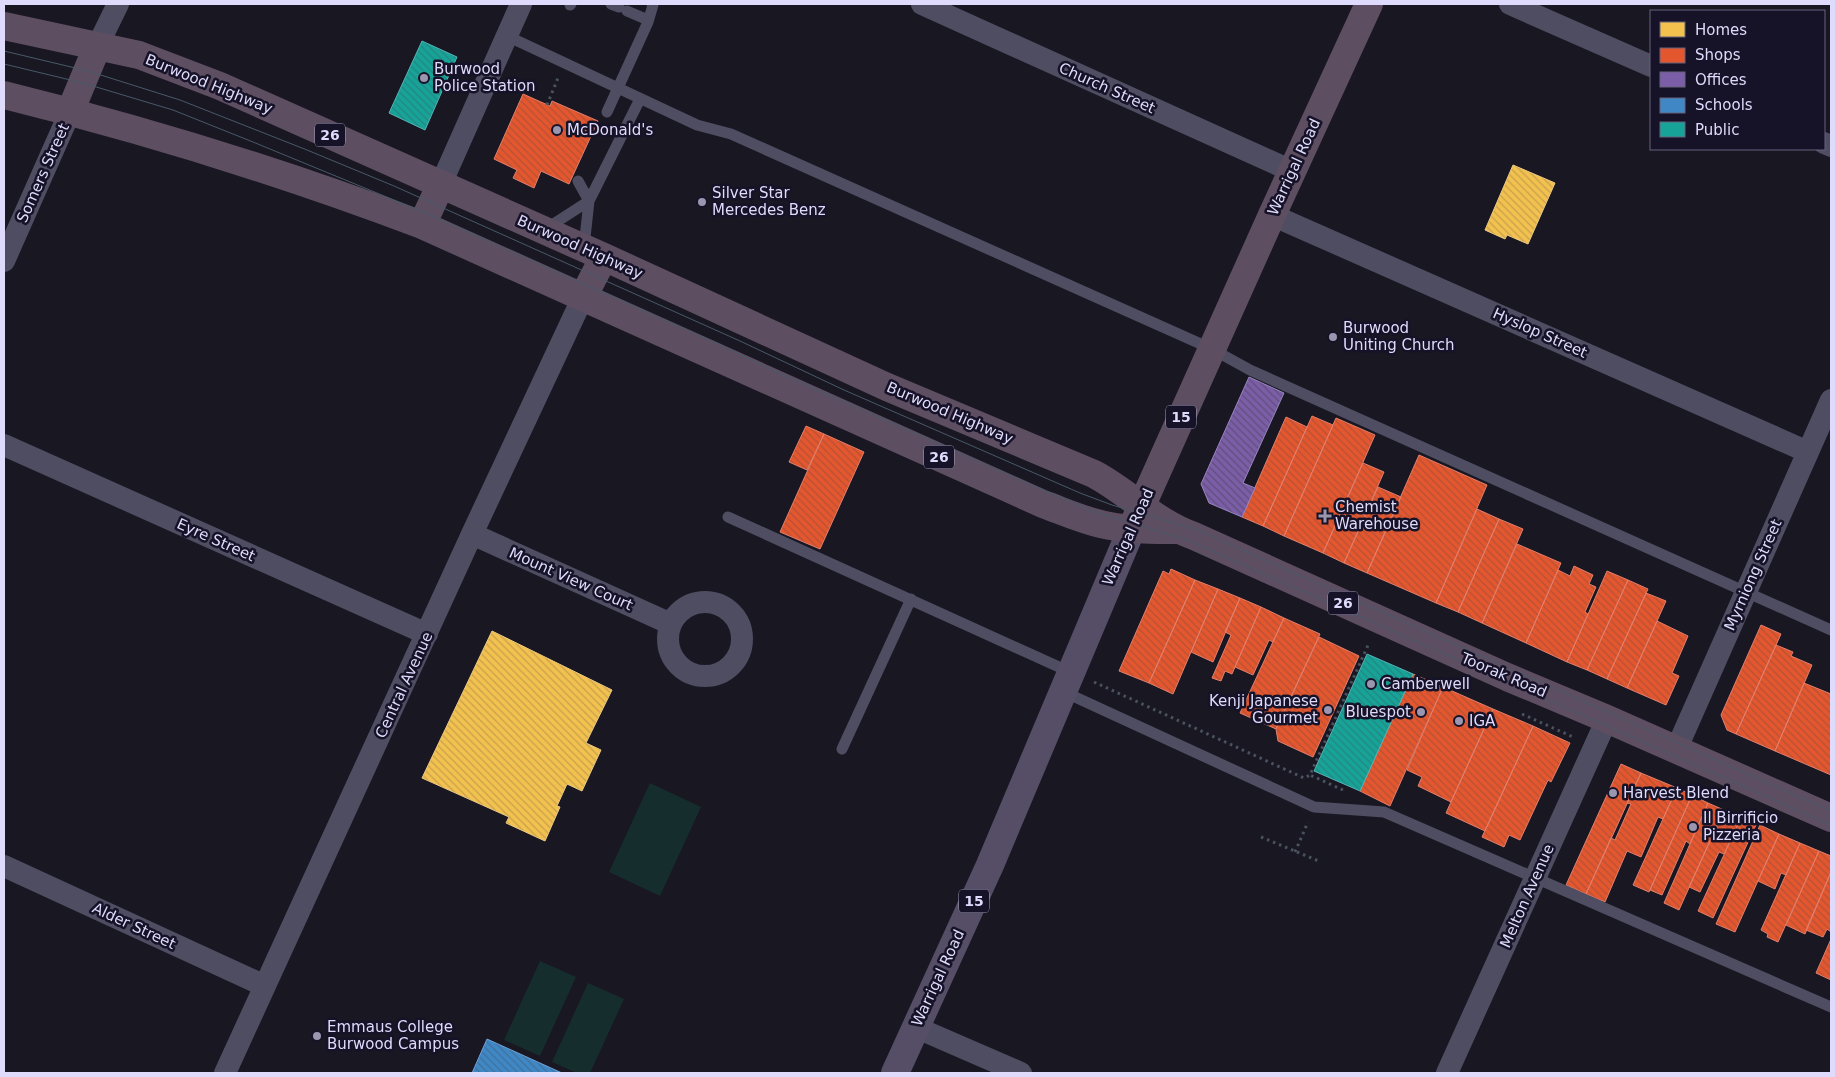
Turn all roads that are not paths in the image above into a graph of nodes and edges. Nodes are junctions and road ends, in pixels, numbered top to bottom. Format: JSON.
{"nodes":[{"id":1,"x":118,"y":4,"type":"edge"},
{"id":2,"x":521,"y":4,"type":"edge"},
{"id":3,"x":652,"y":4,"type":"edge"},
{"id":4,"x":922,"y":4,"type":"edge"},
{"id":5,"x":1369,"y":4,"type":"edge"},
{"id":6,"x":1510,"y":4,"type":"edge"},
{"id":7,"x":619,"y":7,"type":"edge"},
{"id":8,"x":648,"y":20,"type":"junction"},
{"id":9,"x":4,"y":26,"type":"edge"},
{"id":10,"x":506,"y":36,"type":"junction"},
{"id":11,"x":97,"y":47,"type":"junction"},
{"id":12,"x":1650,"y":66,"type":"edge"},
{"id":13,"x":618,"y":89,"type":"junction"},
{"id":14,"x":4,"y":95,"type":"edge"},
{"id":15,"x":640,"y":99,"type":"junction"},
{"id":16,"x":70,"y":112,"type":"junction"},
{"id":17,"x":607,"y":112,"type":"dead end"},
{"id":18,"x":1292,"y":171,"type":"junction"},
{"id":19,"x":578,"y":181,"type":"dead end"},
{"id":20,"x":441,"y":184,"type":"junction"},
{"id":21,"x":589,"y":201,"type":"junction"},
{"id":22,"x":1272,"y":215,"type":"junction"},
{"id":23,"x":422,"y":225,"type":"junction"},
{"id":24,"x":544,"y":230,"type":"junction"},
{"id":25,"x":594,"y":252,"type":"junction"},
{"id":26,"x":4,"y":261,"type":"edge"},
{"id":27,"x":583,"y":297,"type":"junction"},
{"id":28,"x":1212,"y":349,"type":"junction"},
{"id":29,"x":1831,"y":400,"type":"edge"},
{"id":30,"x":4,"y":445,"type":"edge"},
{"id":31,"x":1808,"y":452,"type":"junction"},
{"id":32,"x":728,"y":517,"type":"dead end"},
{"id":33,"x":1136,"y":518,"type":"junction"},
{"id":34,"x":472,"y":534,"type":"junction"},
{"id":35,"x":1746,"y":592,"type":"junction"},
{"id":36,"x":911,"y":599,"type":"junction"},
{"id":37,"x":671,"y":624,"type":"dead end"},
{"id":38,"x":1831,"y":630,"type":"edge"},
{"id":39,"x":427,"y":634,"type":"junction"},
{"id":40,"x":1066,"y":681,"type":"junction"},
{"id":41,"x":1607,"y":719,"type":"junction"},
{"id":42,"x":842,"y":749,"type":"dead end"},
{"id":43,"x":1676,"y":750,"type":"junction"},
{"id":44,"x":1831,"y":818,"type":"edge"},
{"id":45,"x":4,"y":866,"type":"edge"},
{"id":46,"x":1535,"y":877,"type":"junction"},
{"id":47,"x":264,"y":986,"type":"junction"},
{"id":48,"x":1831,"y":1007,"type":"edge"},
{"id":49,"x":916,"y":1027,"type":"junction"},
{"id":50,"x":225,"y":1073,"type":"edge"},
{"id":51,"x":895,"y":1073,"type":"edge"},
{"id":52,"x":1021,"y":1073,"type":"edge"},
{"id":53,"x":1447,"y":1073,"type":"edge"}],
"edges":[{"from":1,"to":11,"type":"street"},
{"from":2,"to":10,"type":"street"},
{"from":3,"to":8,"type":"lane"},
{"from":4,"to":18,"type":"street","name":"Church Street"},
{"from":5,"to":18,"type":"highway","name":"Warrigal Road","number":"15"},
{"from":6,"to":12,"type":"street"},
{"from":7,"to":8,"type":"lane"},
{"from":8,"to":13,"type":"lane"},
{"from":9,"to":11,"type":"highway","name":"Burwood Highway","number":"26"},
{"from":10,"to":13,"type":"lane"},
{"from":10,"to":20,"type":"street"},
{"from":11,"to":16,"type":"highway"},
{"from":11,"to":20,"type":"highway","name":"Burwood Highway","number":"26"},
{"from":13,"to":15,"type":"lane"},
{"from":13,"to":17,"type":"lane"},
{"from":14,"to":16,"type":"highway","number":"26"},
{"from":15,"to":21,"type":"lane"},
{"from":15,"to":28,"type":"lane"},
{"from":16,"to":23,"type":"highway","number":"26"},
{"from":16,"to":26,"type":"street","name":"Somers Street"},
{"from":18,"to":22,"type":"highway","name":"Warrigal Road","number":"15"},
{"from":19,"to":21,"type":"lane"},
{"from":20,"to":23,"type":"highway"},
{"from":20,"to":24,"type":"highway","name":"Burwood Highway","number":"26"},
{"from":21,"to":24,"type":"lane"},
{"from":21,"to":25,"type":"lane"},
{"from":22,"to":28,"type":"highway","name":"Warrigal Road","number":"15"},
{"from":22,"to":31,"type":"street","name":"Hyslop Street"},
{"from":23,"to":27,"type":"highway","number":"26"},
{"from":24,"to":25,"type":"highway","name":"Burwood Highway","number":"26"},
{"from":25,"to":27,"type":"highway"},
{"from":25,"to":33,"type":"highway","name":"Burwood Highway","number":"26"},
{"from":27,"to":33,"type":"highway","number":"26"},
{"from":27,"to":34,"type":"street","name":"Central Avenue"},
{"from":28,"to":33,"type":"highway","name":"Warrigal Road","number":"15"},
{"from":28,"to":35,"type":"lane"},
{"from":29,"to":31,"type":"street","name":"Myrniong Street"},
{"from":30,"to":39,"type":"street","name":"Eyre Street"},
{"from":31,"to":35,"type":"street","name":"Myrniong Street"},
{"from":32,"to":36,"type":"lane"},
{"from":33,"to":40,"type":"main road","name":"Warrigal Road","number":"15"},
{"from":33,"to":41,"type":"highway","name":"Toorak Road","number":"26"},
{"from":34,"to":37,"type":"street","name":"Mount View Court"},
{"from":34,"to":39,"type":"street","name":"Central Avenue"},
{"from":35,"to":38,"type":"lane"},
{"from":35,"to":43,"type":"street","name":"Myrniong Street"},
{"from":36,"to":40,"type":"lane"},
{"from":36,"to":42,"type":"lane"},
{"from":39,"to":47,"type":"street","name":"Central Avenue"},
{"from":40,"to":46,"type":"lane"},
{"from":40,"to":49,"type":"main road","name":"Warrigal Road","number":"15"},
{"from":41,"to":43,"type":"highway","name":"Toorak Road","number":"26"},
{"from":41,"to":46,"type":"street","name":"Melton Avenue"},
{"from":43,"to":44,"type":"highway","name":"Toorak Road","number":"26"},
{"from":45,"to":47,"type":"street","name":"Alder Street"},
{"from":46,"to":48,"type":"lane"},
{"from":46,"to":53,"type":"street","name":"Melton Avenue"},
{"from":47,"to":50,"type":"street","name":"Central Avenue"},
{"from":49,"to":51,"type":"main road","name":"Warrigal Road","number":"15"},
{"from":49,"to":52,"type":"street"}]}
